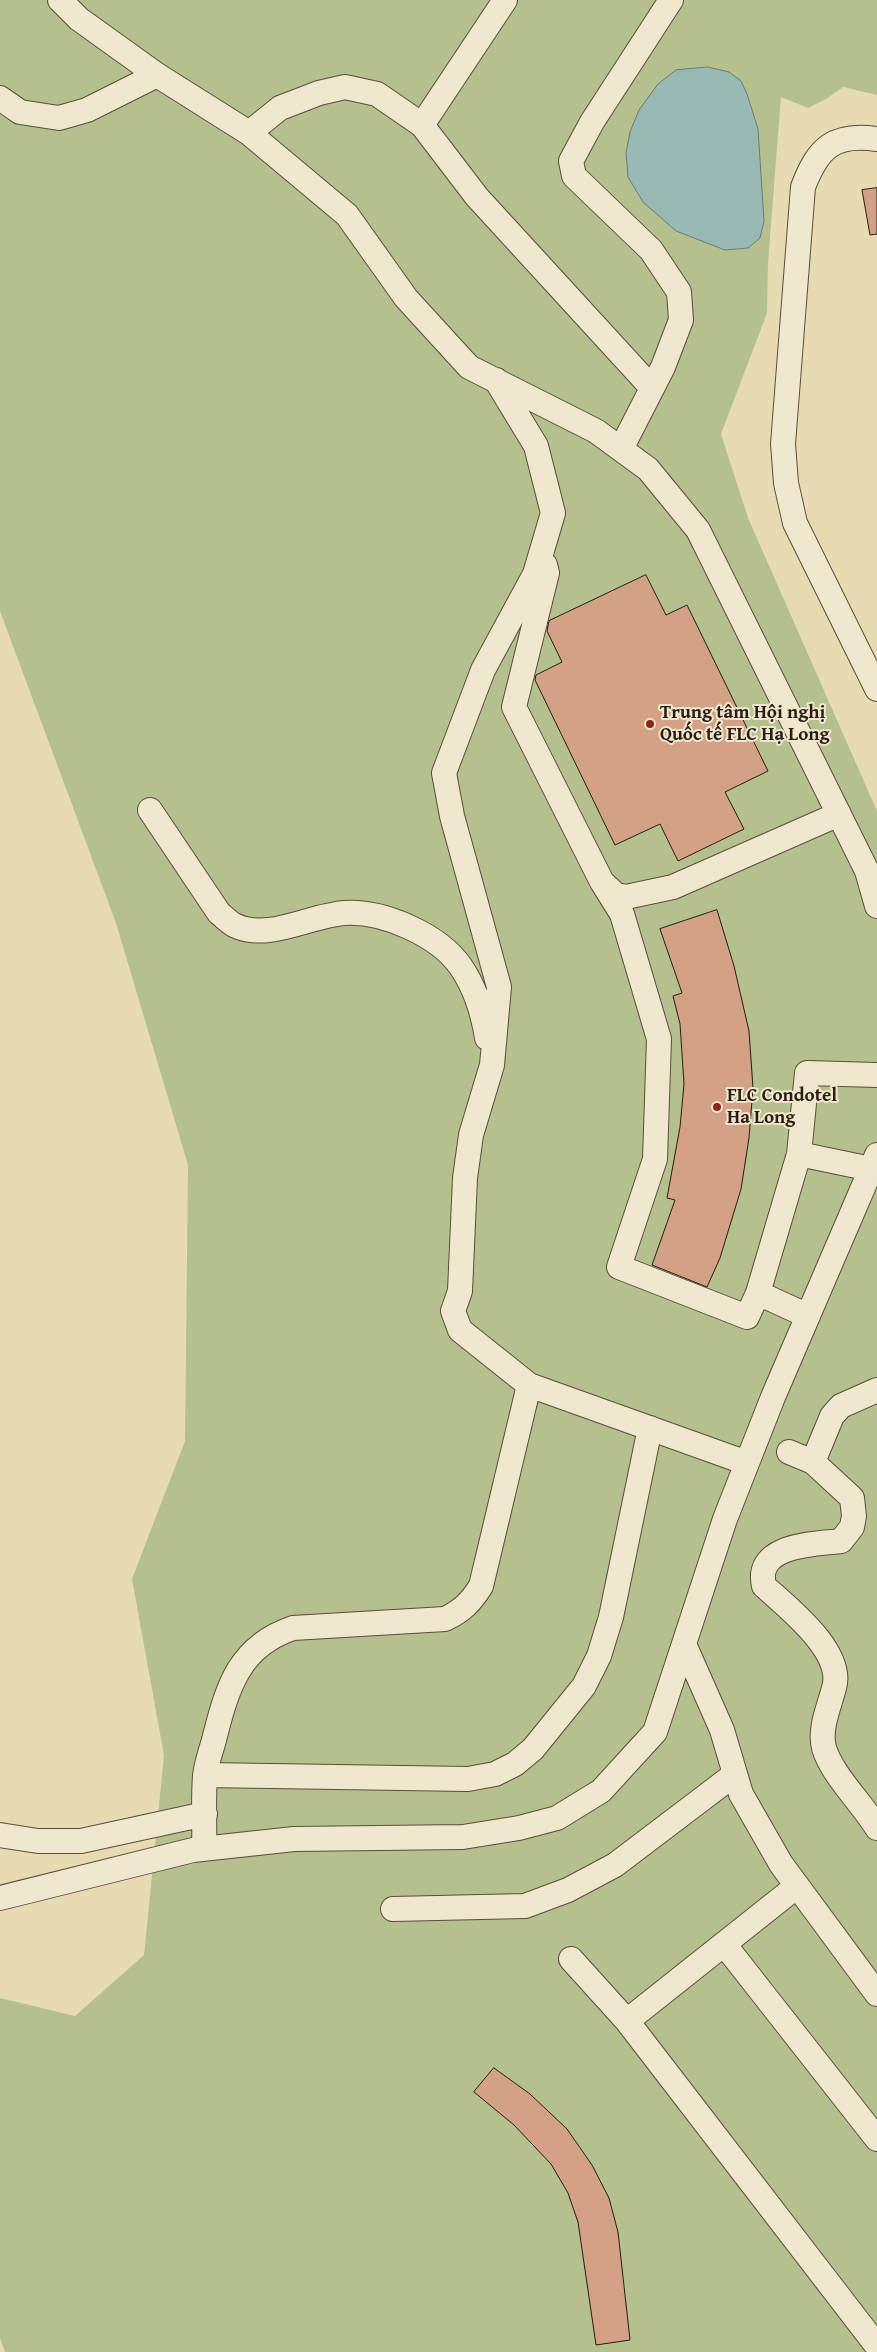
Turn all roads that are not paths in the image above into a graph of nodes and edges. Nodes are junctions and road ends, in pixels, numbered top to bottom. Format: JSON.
{"nodes":[{"id":1,"x":60,"y":0,"type":"edge"},
{"id":2,"x":505,"y":0,"type":"edge"},
{"id":3,"x":671,"y":0,"type":"edge"},
{"id":4,"x":156,"y":75,"type":"junction"},
{"id":5,"x":0,"y":98,"type":"edge"},
{"id":6,"x":10,"y":113,"type":"edge"},
{"id":7,"x":422,"y":125,"type":"junction"},
{"id":8,"x":249,"y":133,"type":"junction"},
{"id":9,"x":877,"y":139,"type":"edge"},
{"id":10,"x":496,"y":380,"type":"junction"},
{"id":11,"x":652,"y":388,"type":"junction"},
{"id":12,"x":621,"y":449,"type":"junction"},
{"id":13,"x":542,"y":551,"type":"junction"},
{"id":14,"x":877,"y":689,"type":"edge"},
{"id":15,"x":150,"y":810,"type":"dead end"},
{"id":16,"x":839,"y":814,"type":"junction"},
{"id":17,"x":602,"y":882,"type":"junction"},
{"id":18,"x":877,"y":906,"type":"edge"},
{"id":19,"x":492,"y":1065,"type":"junction"},
{"id":20,"x":877,"y":1075,"type":"edge"},
{"id":21,"x":799,"y":1154,"type":"junction"},
{"id":22,"x":874,"y":1162,"type":"edge"},
{"id":23,"x":758,"y":1294,"type":"junction"},
{"id":24,"x":808,"y":1316,"type":"junction"},
{"id":25,"x":529,"y":1385,"type":"junction"},
{"id":26,"x":877,"y":1390,"type":"edge"},
{"id":27,"x":650,"y":1428,"type":"junction"},
{"id":28,"x":789,"y":1452,"type":"dead end"},
{"id":29,"x":747,"y":1462,"type":"junction"},
{"id":30,"x":813,"y":1462,"type":"junction"},
{"id":31,"x":684,"y":1644,"type":"junction"},
{"id":32,"x":735,"y":1774,"type":"junction"},
{"id":33,"x":205,"y":1775,"type":"junction"},
{"id":34,"x":205,"y":1814,"type":"junction"},
{"id":35,"x":877,"y":1828,"type":"edge"},
{"id":36,"x":0,"y":1835,"type":"edge"},
{"id":37,"x":204,"y":1849,"type":"junction"},
{"id":38,"x":797,"y":1886,"type":"junction"},
{"id":39,"x":0,"y":1898,"type":"edge"},
{"id":40,"x":393,"y":1910,"type":"dead end"},
{"id":41,"x":724,"y":1944,"type":"junction"},
{"id":42,"x":572,"y":1959,"type":"dead end"},
{"id":43,"x":877,"y":1994,"type":"edge"},
{"id":44,"x":627,"y":2021,"type":"junction"},
{"id":45,"x":877,"y":2139,"type":"edge"},
{"id":46,"x":877,"y":2346,"type":"edge"}],
"edges":[{"from":1,"to":4,"type":"street"},
{"from":2,"to":7,"type":"street"},
{"from":3,"to":11,"type":"street"},
{"from":4,"to":6,"type":"street"},
{"from":4,"to":8,"type":"street"},
{"from":5,"to":6,"type":"street"},
{"from":7,"to":8,"type":"street"},
{"from":7,"to":11,"type":"street"},
{"from":8,"to":10,"type":"street"},
{"from":9,"to":14,"type":"street"},
{"from":10,"to":12,"type":"street"},
{"from":10,"to":13,"type":"street"},
{"from":11,"to":12,"type":"street"},
{"from":12,"to":16,"type":"street"},
{"from":13,"to":17,"type":"street"},
{"from":13,"to":19,"type":"street"},
{"from":15,"to":19,"type":"street"},
{"from":16,"to":17,"type":"street"},
{"from":16,"to":18,"type":"street"},
{"from":17,"to":23,"type":"street"},
{"from":19,"to":25,"type":"street"},
{"from":20,"to":21,"type":"street"},
{"from":21,"to":22,"type":"street"},
{"from":21,"to":23,"type":"street"},
{"from":22,"to":24,"type":"street"},
{"from":23,"to":24,"type":"street"},
{"from":24,"to":29,"type":"street"},
{"from":25,"to":27,"type":"street"},
{"from":25,"to":33,"type":"street"},
{"from":26,"to":30,"type":"street"},
{"from":27,"to":29,"type":"street"},
{"from":27,"to":33,"type":"street"},
{"from":28,"to":30,"type":"street"},
{"from":29,"to":31,"type":"street"},
{"from":30,"to":35,"type":"street"},
{"from":31,"to":32,"type":"street"},
{"from":31,"to":37,"type":"street"},
{"from":32,"to":38,"type":"street"},
{"from":32,"to":40,"type":"street"},
{"from":33,"to":34,"type":"street"},
{"from":34,"to":36,"type":"street"},
{"from":34,"to":37,"type":"street"},
{"from":37,"to":39,"type":"street"},
{"from":38,"to":41,"type":"street"},
{"from":38,"to":43,"type":"street"},
{"from":41,"to":44,"type":"street"},
{"from":41,"to":45,"type":"street"},
{"from":42,"to":44,"type":"street"},
{"from":44,"to":46,"type":"street"}]}
